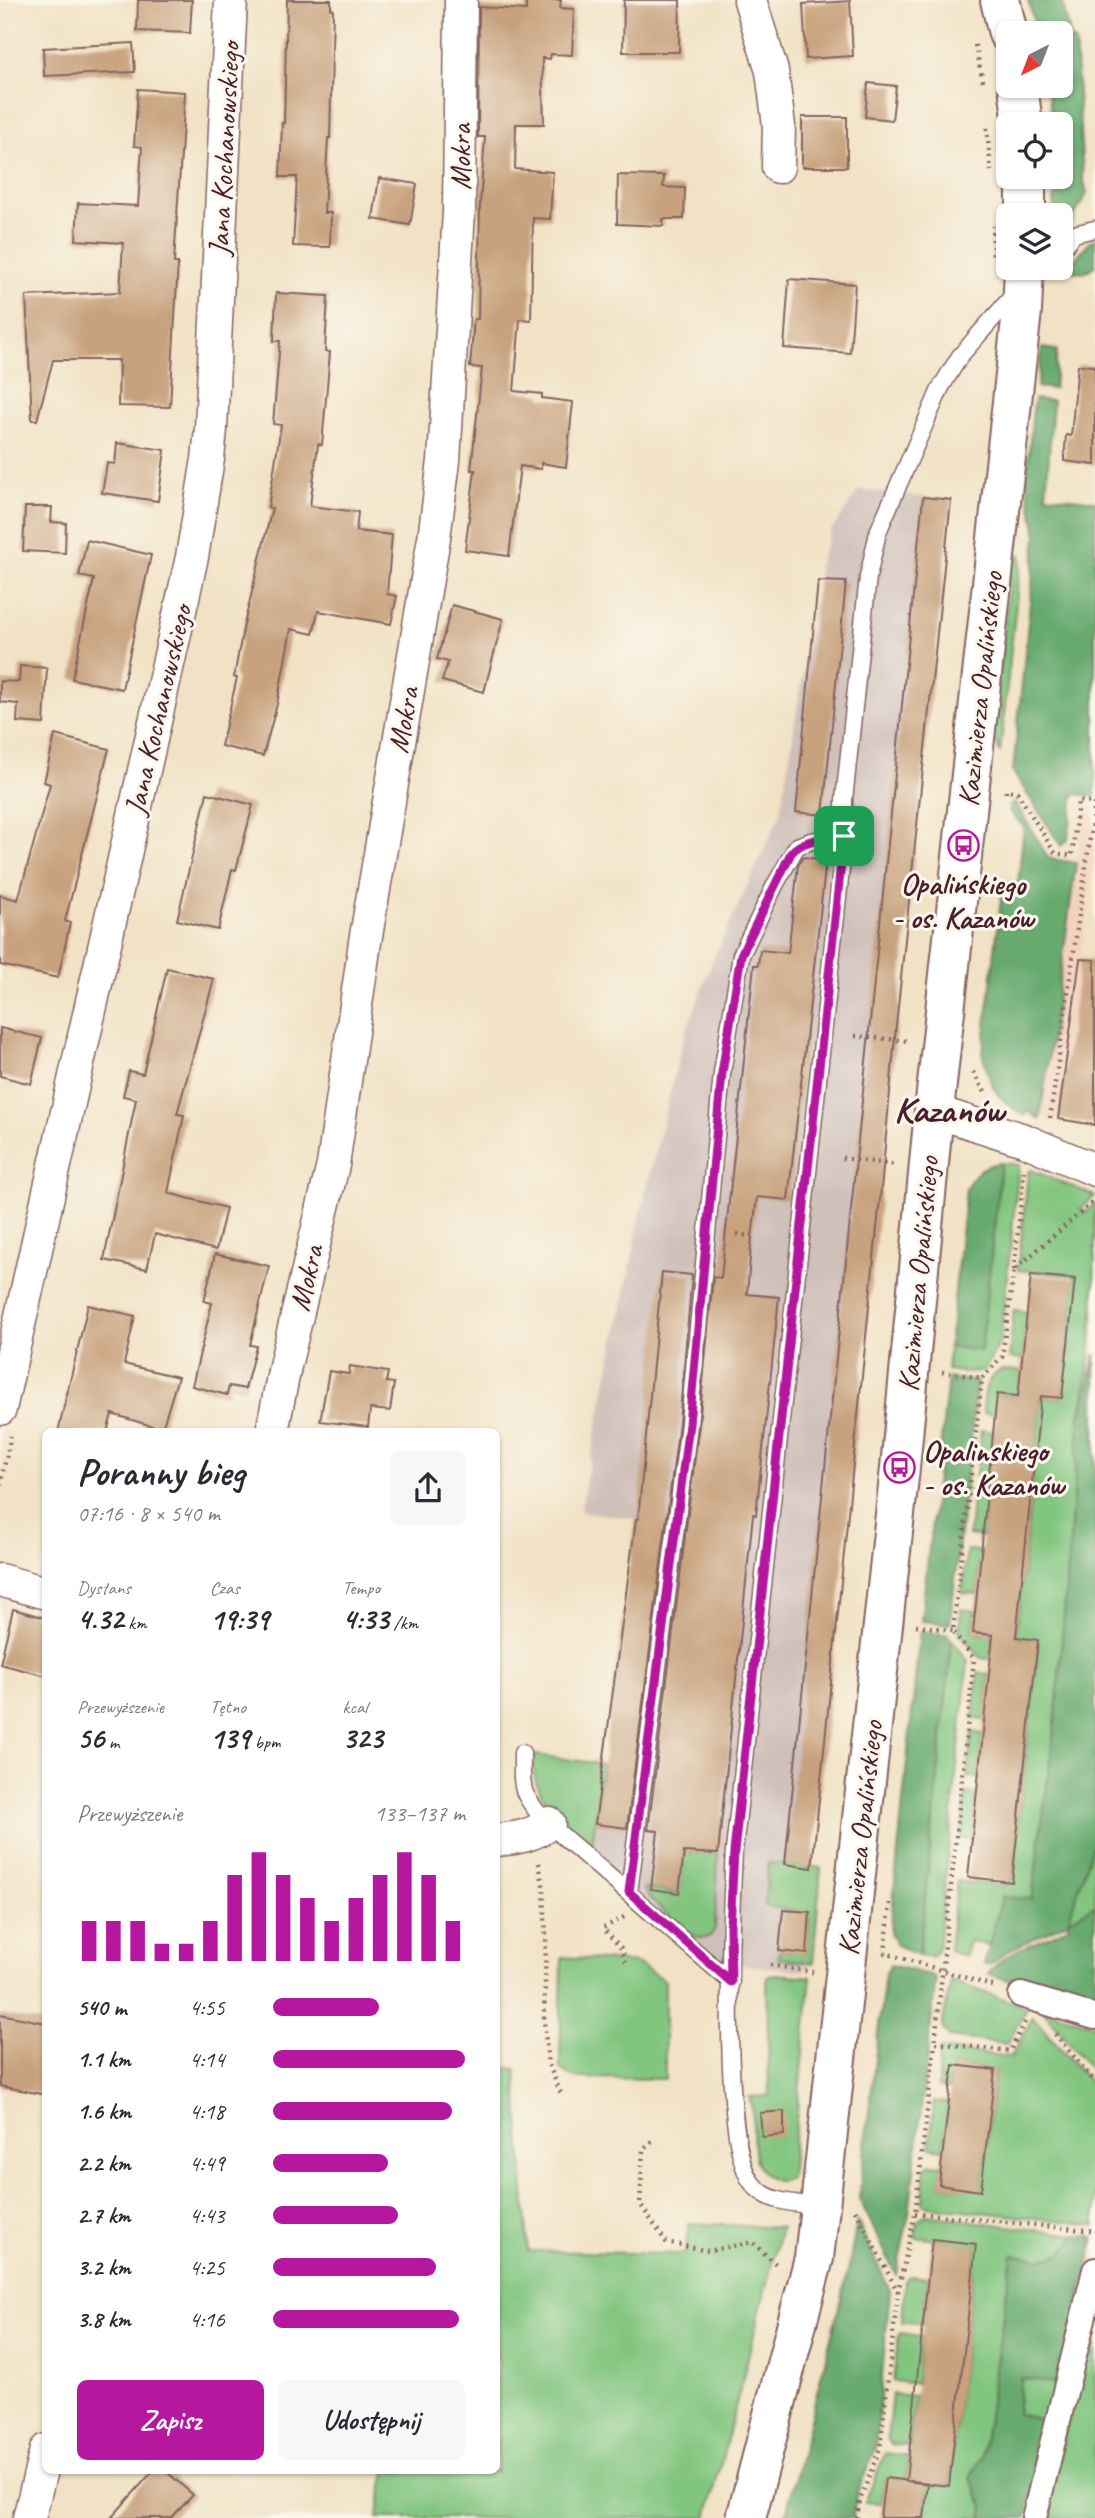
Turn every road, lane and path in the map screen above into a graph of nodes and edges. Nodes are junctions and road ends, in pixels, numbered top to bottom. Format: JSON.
{"nodes":[{"id":1,"x":231,"y":0,"type":"edge"},
{"id":2,"x":461,"y":0,"type":"edge"},
{"id":3,"x":750,"y":0,"type":"edge"},
{"id":4,"x":1000,"y":0,"type":"edge"},
{"id":5,"x":991,"y":37,"type":"edge"},
{"id":6,"x":996,"y":63,"type":"edge"},
{"id":7,"x":986,"y":118,"type":"dead end"},
{"id":8,"x":996,"y":143,"type":"edge"},
{"id":9,"x":778,"y":167,"type":"dead end"},
{"id":10,"x":1095,"y":229,"type":"edge"},
{"id":11,"x":1073,"y":235,"type":"edge"},
{"id":12,"x":1012,"y":280,"type":"edge"},
{"id":13,"x":1003,"y":335,"type":"junction"},
{"id":14,"x":1005,"y":800,"type":"dead end"},
{"id":15,"x":1093,"y":824,"type":"edge"},
{"id":16,"x":844,"y":836,"type":"junction"},
{"id":17,"x":855,"y":1036,"type":"dead end"},
{"id":18,"x":912,"y":1042,"type":"dead end"},
{"id":19,"x":970,"y":1065,"type":"dead end"},
{"id":20,"x":992,"y":1101,"type":"dead end"},
{"id":21,"x":934,"y":1111,"type":"junction"},
{"id":22,"x":1049,"y":1122,"type":"dead end"},
{"id":23,"x":842,"y":1158,"type":"dead end"},
{"id":24,"x":898,"y":1165,"type":"dead end"},
{"id":25,"x":1095,"y":1170,"type":"edge"},
{"id":26,"x":1024,"y":1172,"type":"dead end"},
{"id":27,"x":1095,"y":1200,"type":"edge"},
{"id":28,"x":737,"y":1234,"type":"dead end"},
{"id":29,"x":756,"y":1237,"type":"dead end"},
{"id":30,"x":1014,"y":1270,"type":"junction"},
{"id":31,"x":942,"y":1373,"type":"dead end"},
{"id":32,"x":982,"y":1378,"type":"junction"},
{"id":33,"x":0,"y":1409,"type":"edge"},
{"id":34,"x":273,"y":1428,"type":"edge"},
{"id":35,"x":0,"y":1580,"type":"edge"},
{"id":36,"x":42,"y":1592,"type":"edge"},
{"id":37,"x":916,"y":1625,"type":"dead end"},
{"id":38,"x":953,"y":1631,"type":"junction"},
{"id":39,"x":522,"y":1753,"type":"dead end"},
{"id":40,"x":540,"y":1828,"type":"junction"},
{"id":41,"x":500,"y":1840,"type":"edge"},
{"id":42,"x":629,"y":1892,"type":"junction"},
{"id":43,"x":634,"y":1911,"type":"dead end"},
{"id":44,"x":730,"y":1937,"type":"junction"},
{"id":45,"x":698,"y":1952,"type":"junction"},
{"id":46,"x":886,"y":1953,"type":"dead end"},
{"id":47,"x":626,"y":1962,"type":"dead end"},
{"id":48,"x":770,"y":1965,"type":"dead end"},
{"id":49,"x":941,"y":1970,"type":"junction"},
{"id":50,"x":817,"y":1972,"type":"dead end"},
{"id":51,"x":731,"y":1982,"type":"junction"},
{"id":52,"x":977,"y":1982,"type":"dead end"},
{"id":53,"x":1030,"y":2000,"type":"junction"},
{"id":54,"x":1095,"y":2017,"type":"edge"},
{"id":55,"x":935,"y":2043,"type":"junction"},
{"id":56,"x":1095,"y":2082,"type":"edge"},
{"id":57,"x":562,"y":2096,"type":"dead end"},
{"id":58,"x":652,"y":2141,"type":"dead end"},
{"id":59,"x":837,"y":2207,"type":"junction"},
{"id":60,"x":915,"y":2213,"type":"junction"},
{"id":61,"x":1095,"y":2231,"type":"edge"},
{"id":62,"x":780,"y":2267,"type":"dead end"},
{"id":63,"x":1095,"y":2270,"type":"edge"},
{"id":64,"x":898,"y":2292,"type":"junction"},
{"id":65,"x":42,"y":2466,"type":"edge"},
{"id":66,"x":29,"y":2518,"type":"edge"},
{"id":67,"x":746,"y":2518,"type":"edge"},
{"id":68,"x":857,"y":2518,"type":"edge"},
{"id":69,"x":1034,"y":2518,"type":"edge"}],
"edges":[{"from":1,"to":33,"type":"street","name":"Jana Kochanowskiego"},
{"from":2,"to":34,"type":"street","name":"Mokra"},
{"from":3,"to":9,"type":"street"},
{"from":4,"to":5,"type":"street"},
{"from":5,"to":6,"type":"path"},
{"from":7,"to":8,"type":"path"},
{"from":10,"to":11,"type":"lane"},
{"from":12,"to":13,"type":"street","name":"Kazimierza Opalińskiego"},
{"from":13,"to":16,"type":"lane"},
{"from":13,"to":21,"type":"street","name":"Kazimierza Opalińskiego"},
{"from":14,"to":15,"type":"path"},
{"from":15,"to":22,"type":"path"},
{"from":16,"to":42,"type":"lane"},
{"from":16,"to":44,"type":"lane"},
{"from":17,"to":18,"type":"path"},
{"from":19,"to":20,"type":"path"},
{"from":21,"to":25,"type":"street"},
{"from":21,"to":59,"type":"street","name":"Kazimierza Opalińskiego"},
{"from":23,"to":24,"type":"path"},
{"from":26,"to":30,"type":"path"},
{"from":27,"to":30,"type":"path"},
{"from":28,"to":29,"type":"path"},
{"from":30,"to":32,"type":"path"},
{"from":31,"to":32,"type":"path"},
{"from":32,"to":38,"type":"path"},
{"from":35,"to":36,"type":"street"},
{"from":37,"to":38,"type":"path"},
{"from":38,"to":49,"type":"path"},
{"from":39,"to":40,"type":"lane"},
{"from":40,"to":41,"type":"street"},
{"from":40,"to":42,"type":"lane"},
{"from":40,"to":57,"type":"path"},
{"from":42,"to":45,"type":"lane"},
{"from":43,"to":47,"type":"path"},
{"from":44,"to":45,"type":"lane"},
{"from":44,"to":51,"type":"lane"},
{"from":45,"to":51,"type":"lane"},
{"from":46,"to":49,"type":"path"},
{"from":48,"to":50,"type":"path"},
{"from":49,"to":52,"type":"path"},
{"from":49,"to":55,"type":"path"},
{"from":51,"to":59,"type":"lane"},
{"from":53,"to":54,"type":"street"},
{"from":53,"to":55,"type":"path"},
{"from":53,"to":56,"type":"path"},
{"from":55,"to":60,"type":"path"},
{"from":58,"to":62,"type":"path"},
{"from":59,"to":64,"type":"path"},
{"from":59,"to":67,"type":"street","name":"Kazimierza Opalińskiego"},
{"from":60,"to":61,"type":"path"},
{"from":60,"to":64,"type":"path"},
{"from":63,"to":69,"type":"street"},
{"from":64,"to":68,"type":"path"},
{"from":65,"to":66,"type":"street"}]}
